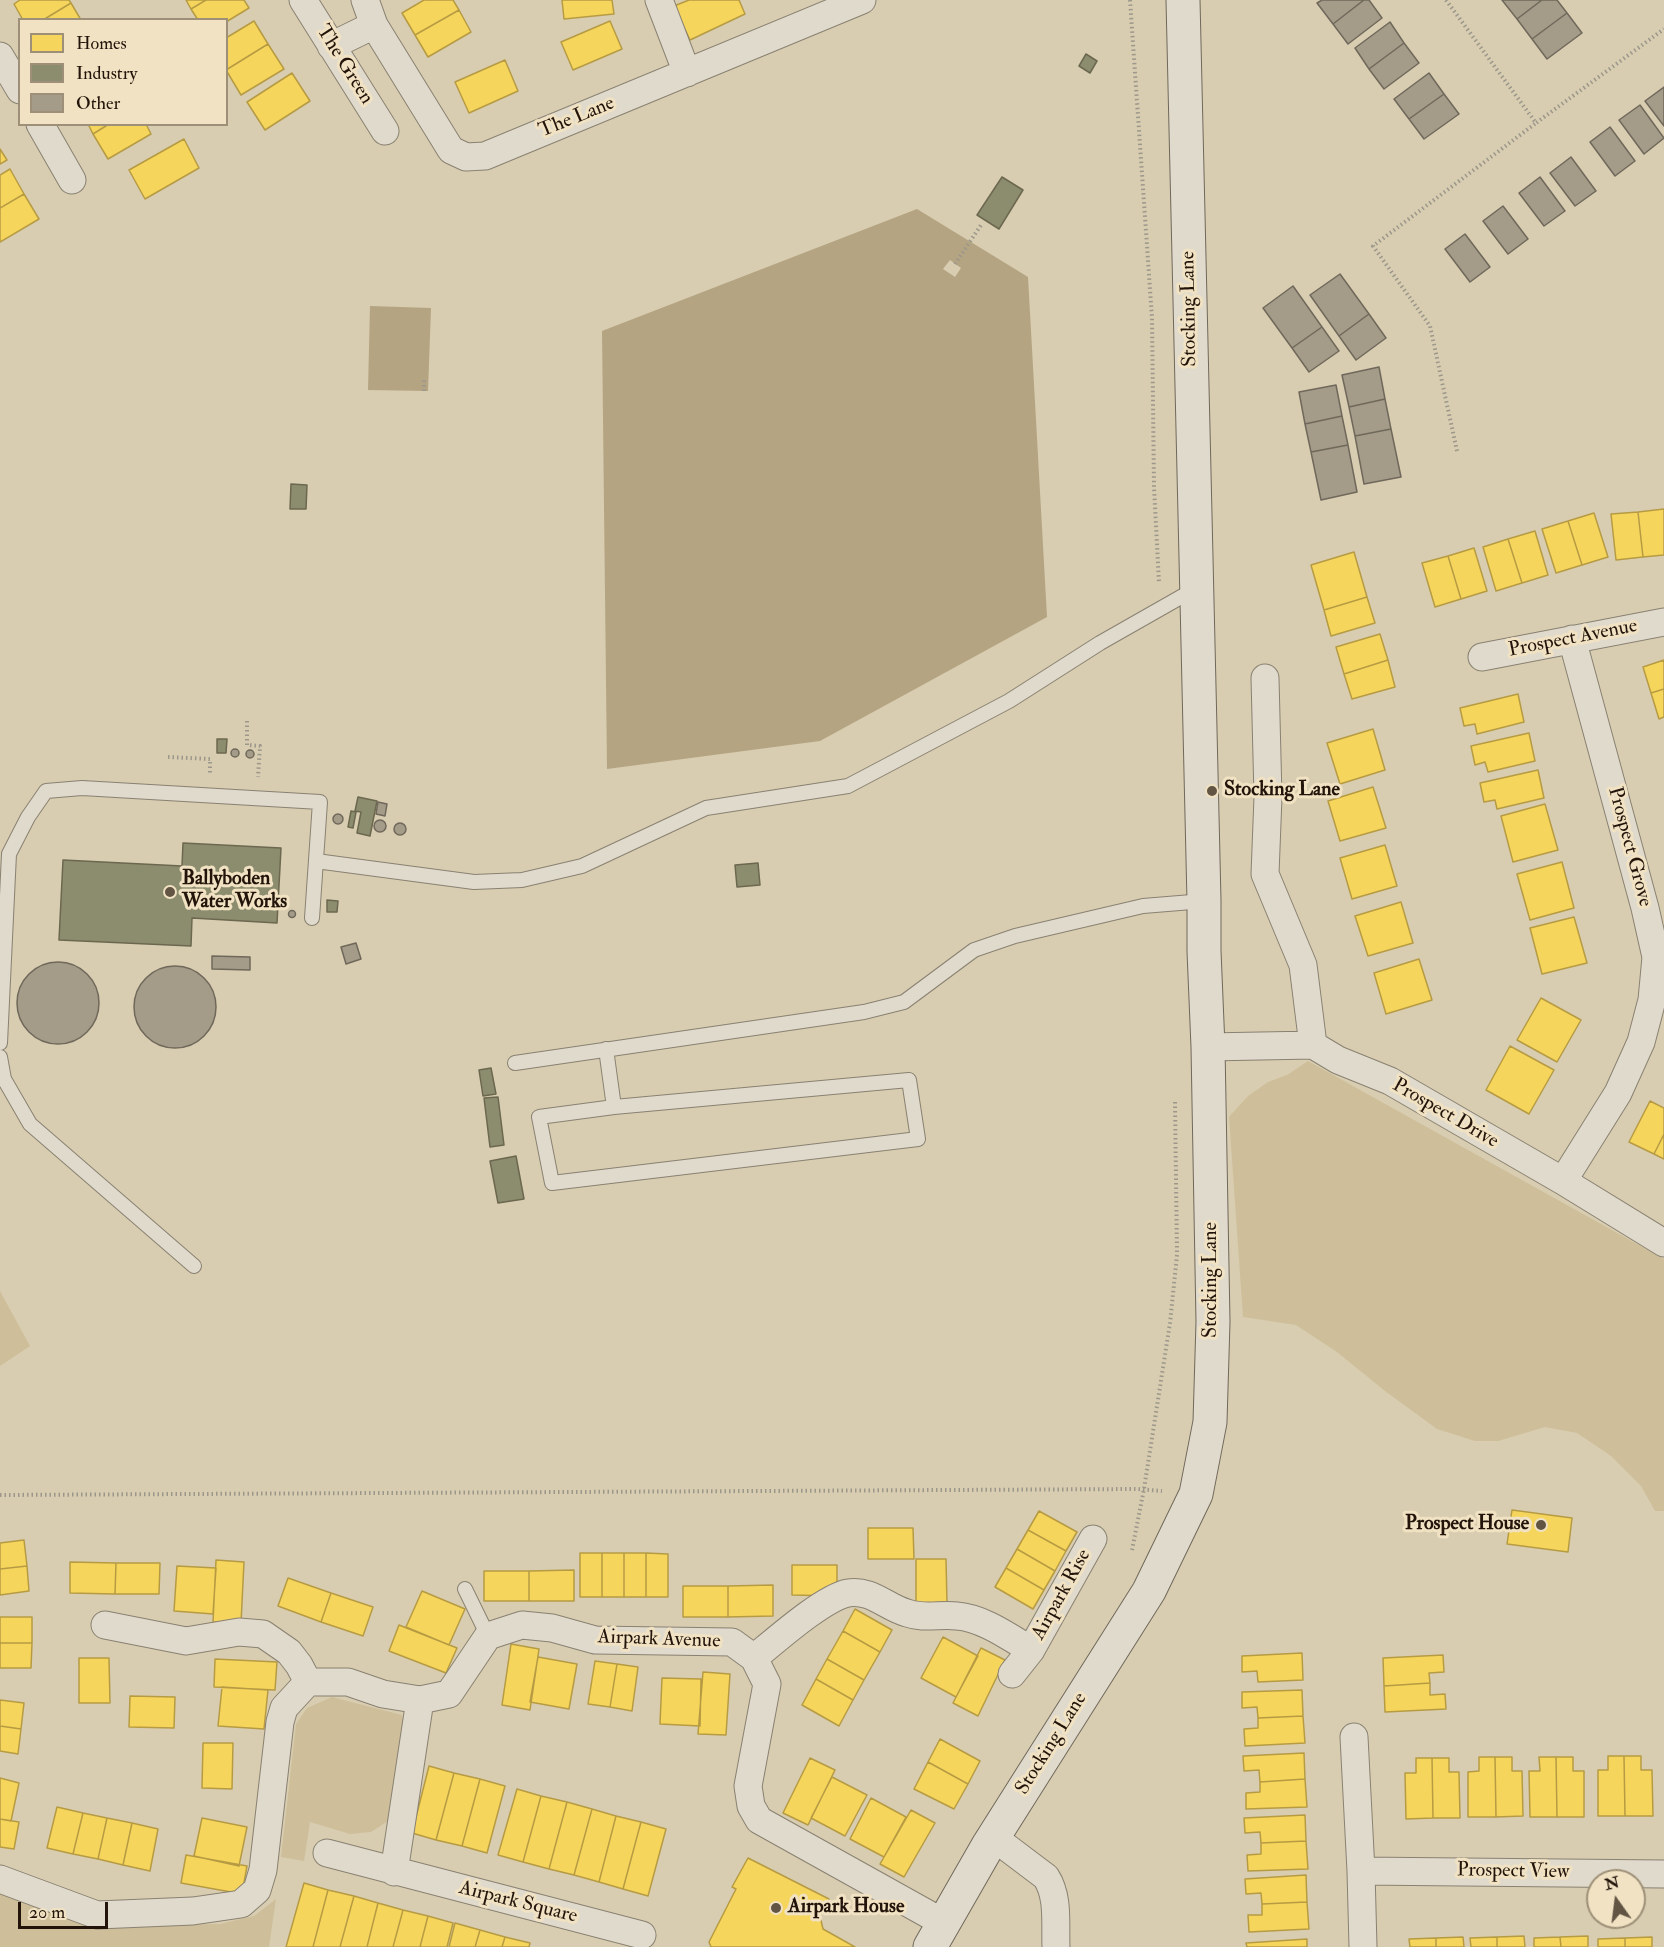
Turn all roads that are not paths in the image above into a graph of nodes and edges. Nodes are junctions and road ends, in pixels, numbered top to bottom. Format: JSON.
{"nodes":[{"id":1,"x":303,"y":0,"type":"edge"},
{"id":2,"x":659,"y":0,"type":"edge"},
{"id":3,"x":862,"y":0,"type":"edge"},
{"id":4,"x":1183,"y":0,"type":"edge"},
{"id":5,"x":369,"y":12,"type":"edge"},
{"id":6,"x":331,"y":46,"type":"junction"},
{"id":7,"x":0,"y":56,"type":"edge"},
{"id":8,"x":687,"y":73,"type":"junction"},
{"id":9,"x":18,"y":87,"type":"edge"},
{"id":10,"x":41,"y":126,"type":"edge"},
{"id":11,"x":385,"y":130,"type":"dead end"},
{"id":12,"x":72,"y":180,"type":"dead end"},
{"id":13,"x":1196,"y":588,"type":"junction"},
{"id":14,"x":1664,"y":622,"type":"edge"},
{"id":15,"x":1572,"y":639,"type":"junction"},
{"id":16,"x":1482,"y":657,"type":"dead end"},
{"id":17,"x":1266,"y":678,"type":"dead end"},
{"id":18,"x":316,"y":861,"type":"junction"},
{"id":19,"x":1204,"y":901,"type":"junction"},
{"id":20,"x":312,"y":918,"type":"dead end"},
{"id":21,"x":0,"y":1043,"type":"edge"},
{"id":22,"x":1313,"y":1046,"type":"junction"},
{"id":23,"x":1208,"y":1047,"type":"junction"},
{"id":24,"x":606,"y":1049,"type":"junction"},
{"id":25,"x":0,"y":1057,"type":"edge"},
{"id":26,"x":515,"y":1063,"type":"dead end"},
{"id":27,"x":614,"y":1107,"type":"junction"},
{"id":28,"x":1563,"y":1181,"type":"junction"},
{"id":29,"x":1664,"y":1243,"type":"edge"},
{"id":30,"x":194,"y":1266,"type":"dead end"},
{"id":31,"x":1093,"y":1539,"type":"dead end"},
{"id":32,"x":465,"y":1589,"type":"dead end"},
{"id":33,"x":105,"y":1625,"type":"dead end"},
{"id":34,"x":488,"y":1636,"type":"junction"},
{"id":35,"x":1031,"y":1650,"type":"junction"},
{"id":36,"x":754,"y":1658,"type":"junction"},
{"id":37,"x":1012,"y":1674,"type":"dead end"},
{"id":38,"x":308,"y":1682,"type":"junction"},
{"id":39,"x":420,"y":1700,"type":"junction"},
{"id":40,"x":1354,"y":1737,"type":"dead end"},
{"id":41,"x":993,"y":1837,"type":"junction"},
{"id":42,"x":327,"y":1853,"type":"dead end"},
{"id":43,"x":1361,"y":1871,"type":"junction"},
{"id":44,"x":394,"y":1872,"type":"junction"},
{"id":45,"x":1664,"y":1874,"type":"edge"},
{"id":46,"x":0,"y":1879,"type":"edge"},
{"id":47,"x":642,"y":1935,"type":"dead end"},
{"id":48,"x":937,"y":1935,"type":"edge"},
{"id":49,"x":1056,"y":1947,"type":"edge"},
{"id":50,"x":1363,"y":1947,"type":"edge"}],
"edges":[{"from":1,"to":6,"type":"street","name":"The Green"},
{"from":2,"to":8,"type":"street"},
{"from":3,"to":8,"type":"street","name":"The Lane"},
{"from":4,"to":13,"type":"main road","name":"Stocking Lane"},
{"from":5,"to":6,"type":"street"},
{"from":5,"to":8,"type":"street","name":"The Lane"},
{"from":6,"to":11,"type":"street","name":"The Green"},
{"from":7,"to":9,"type":"street"},
{"from":10,"to":12,"type":"street"},
{"from":13,"to":18,"type":"lane"},
{"from":13,"to":19,"type":"main road","name":"Stocking Lane"},
{"from":14,"to":15,"type":"street","name":"Prospect Avenue"},
{"from":15,"to":16,"type":"street","name":"Prospect Avenue"},
{"from":15,"to":28,"type":"street","name":"Prospect Grove"},
{"from":17,"to":22,"type":"street"},
{"from":18,"to":20,"type":"lane"},
{"from":18,"to":21,"type":"lane"},
{"from":19,"to":23,"type":"main road","name":"Stocking Lane"},
{"from":19,"to":24,"type":"lane"},
{"from":22,"to":23,"type":"street","name":"Prospect Drive"},
{"from":22,"to":28,"type":"street","name":"Prospect Drive"},
{"from":23,"to":41,"type":"main road","name":"Stocking Lane"},
{"from":24,"to":26,"type":"lane"},
{"from":24,"to":27,"type":"lane"},
{"from":25,"to":30,"type":"lane"},
{"from":27,"to":27,"type":"lane"},
{"from":28,"to":29,"type":"street","name":"Prospect Drive"},
{"from":31,"to":35,"type":"street","name":"Airpark Rise"},
{"from":32,"to":34,"type":"lane"},
{"from":33,"to":38,"type":"street"},
{"from":34,"to":36,"type":"street","name":"Airpark Avenue"},
{"from":34,"to":39,"type":"street"},
{"from":35,"to":36,"type":"street","name":"Airpark Rise"},
{"from":35,"to":37,"type":"street","name":"Airpark Rise"},
{"from":36,"to":48,"type":"street"},
{"from":38,"to":39,"type":"street"},
{"from":38,"to":46,"type":"street"},
{"from":39,"to":44,"type":"street"},
{"from":40,"to":43,"type":"street"},
{"from":41,"to":48,"type":"main road","name":"Stocking Lane"},
{"from":41,"to":49,"type":"street"},
{"from":42,"to":44,"type":"street","name":"Airpark Square"},
{"from":43,"to":45,"type":"street","name":"Prospect View"},
{"from":43,"to":50,"type":"street"},
{"from":44,"to":47,"type":"street","name":"Airpark Square"}]}
